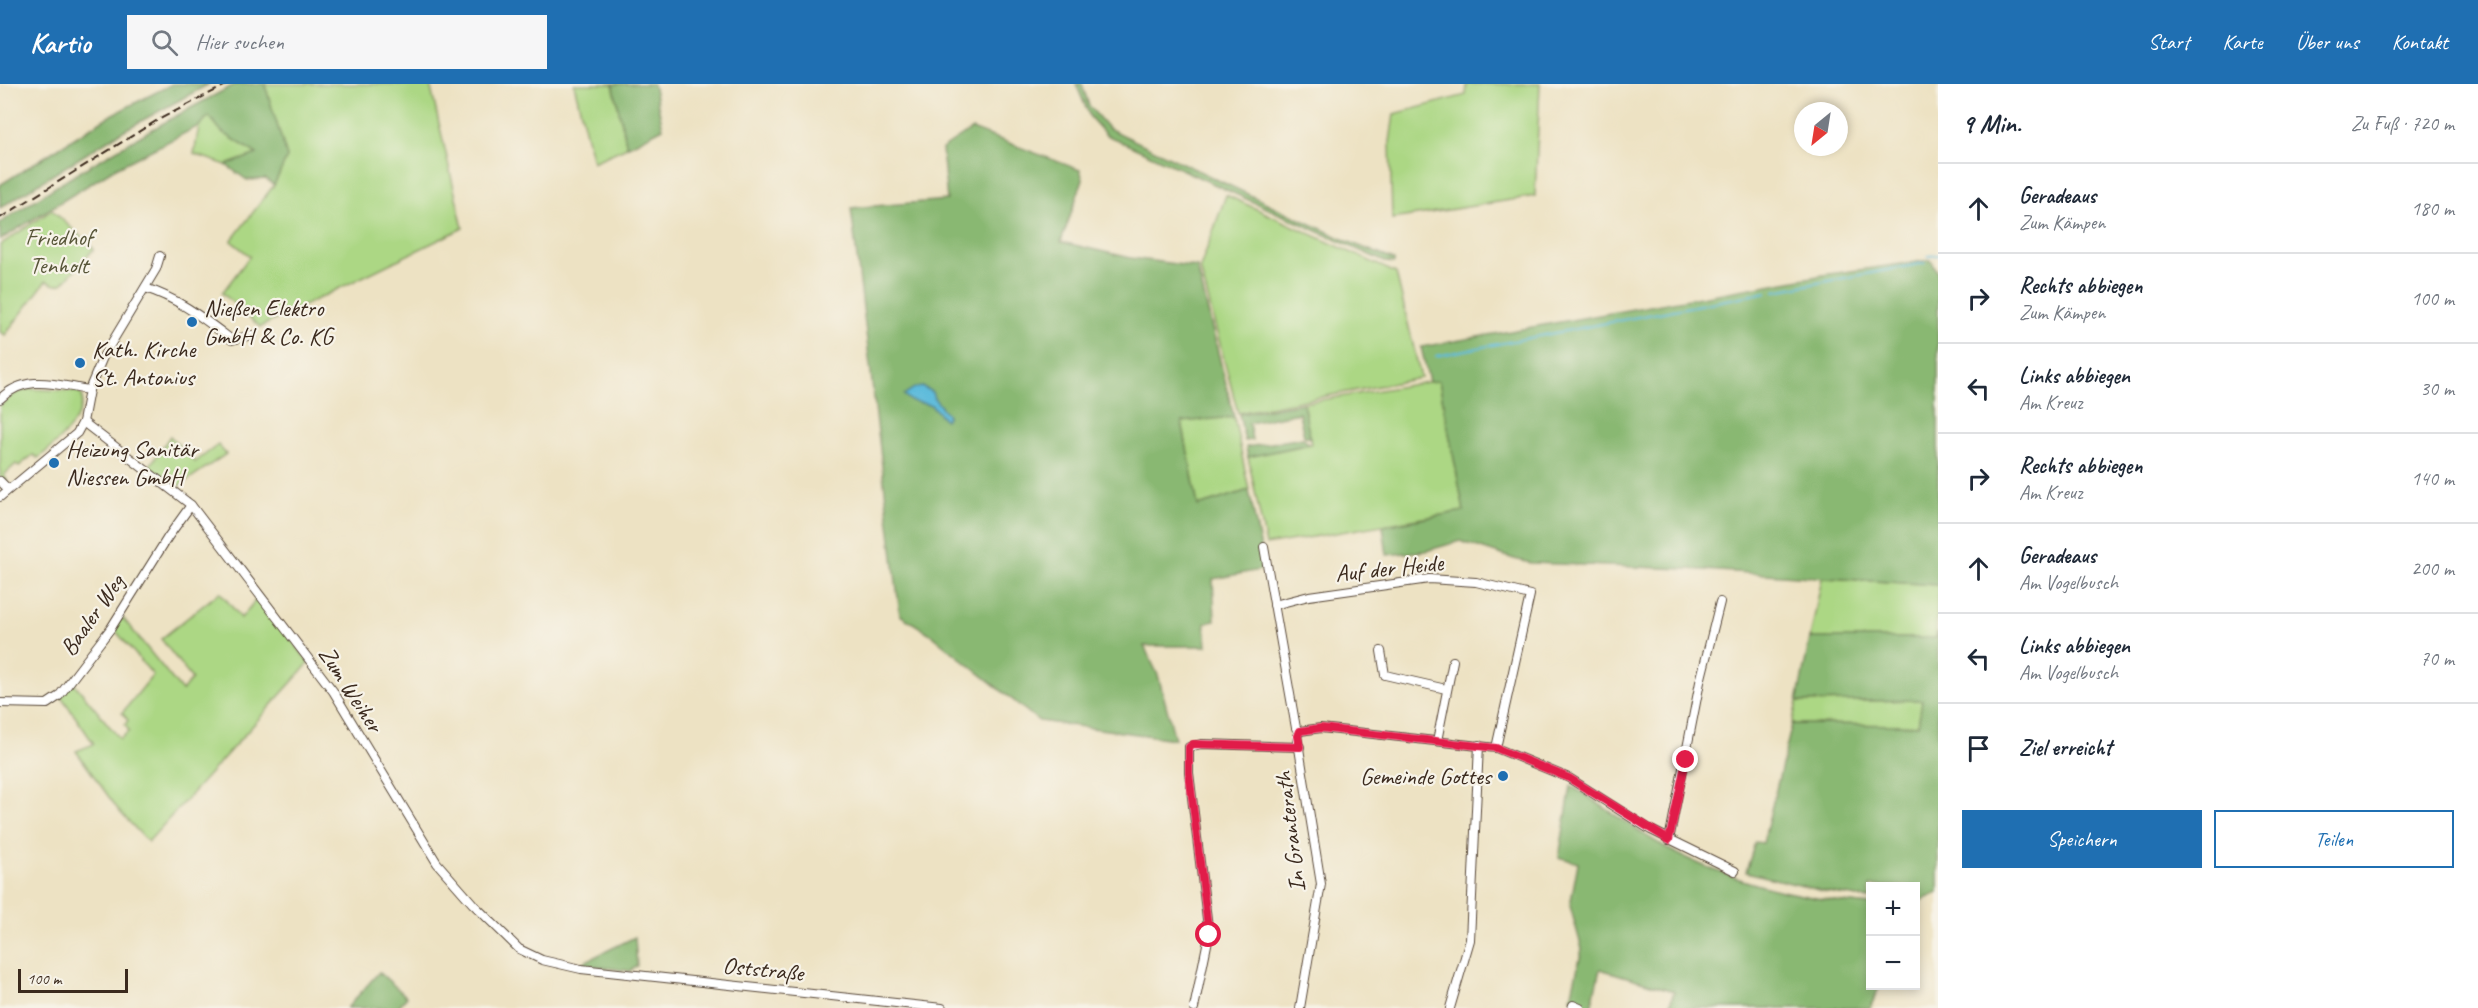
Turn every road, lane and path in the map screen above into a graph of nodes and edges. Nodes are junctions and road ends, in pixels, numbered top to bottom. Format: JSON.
{"nodes":[{"id":1,"x":160,"y":256,"type":"dead end"},
{"id":2,"x":145,"y":288,"type":"junction"},
{"id":3,"x":252,"y":335,"type":"dead end"},
{"id":4,"x":89,"y":390,"type":"junction"},
{"id":5,"x":0,"y":399,"type":"edge"},
{"id":6,"x":83,"y":422,"type":"junction"},
{"id":7,"x":0,"y":481,"type":"edge"},
{"id":8,"x":8,"y":489,"type":"junction"},
{"id":9,"x":0,"y":497,"type":"edge"},
{"id":10,"x":191,"y":505,"type":"junction"},
{"id":11,"x":1264,"y":547,"type":"dead end"},
{"id":12,"x":1720,"y":602,"type":"dead end"},
{"id":13,"x":1274,"y":605,"type":"junction"},
{"id":14,"x":1381,"y":651,"type":"dead end"},
{"id":15,"x":1453,"y":661,"type":"dead end"},
{"id":16,"x":1446,"y":689,"type":"junction"},
{"id":17,"x":0,"y":703,"type":"edge"},
{"id":18,"x":1300,"y":731,"type":"junction"},
{"id":19,"x":1437,"y":741,"type":"junction"},
{"id":20,"x":1479,"y":746,"type":"junction"},
{"id":21,"x":1300,"y":747,"type":"junction"},
{"id":22,"x":1496,"y":748,"type":"junction"},
{"id":23,"x":1669,"y":840,"type":"junction"},
{"id":24,"x":1735,"y":871,"type":"dead end"},
{"id":25,"x":581,"y":969,"type":"joint"},
{"id":26,"x":942,"y":1008,"type":"edge"},
{"id":27,"x":1194,"y":1008,"type":"edge"},
{"id":28,"x":1300,"y":1008,"type":"edge"},
{"id":29,"x":1450,"y":1008,"type":"edge"},
{"id":30,"x":1572,"y":1008,"type":"edge"},
{"id":31,"x":1581,"y":1008,"type":"edge"}],
"edges":[{"from":1,"to":2,"type":"street"},
{"from":2,"to":3,"type":"street"},
{"from":2,"to":4,"type":"street"},
{"from":4,"to":5,"type":"street"},
{"from":4,"to":6,"type":"street"},
{"from":6,"to":8,"type":"street"},
{"from":6,"to":10,"type":"street","name":"Zum Weiher"},
{"from":7,"to":8,"type":"street"},
{"from":8,"to":9,"type":"street"},
{"from":10,"to":17,"type":"street","name":"Baaler Weg"},
{"from":10,"to":25,"type":"street","name":"Zum Weiher"},
{"from":11,"to":13,"type":"street","name":"In Granterath"},
{"from":12,"to":23,"type":"street"},
{"from":13,"to":18,"type":"street","name":"In Granterath"},
{"from":13,"to":22,"type":"street","name":"Auf der Heide"},
{"from":14,"to":16,"type":"street"},
{"from":15,"to":16,"type":"street"},
{"from":16,"to":19,"type":"street"},
{"from":18,"to":19,"type":"street"},
{"from":18,"to":21,"type":"street","name":"In Granterath"},
{"from":19,"to":20,"type":"street"},
{"from":20,"to":22,"type":"street"},
{"from":20,"to":29,"type":"street"},
{"from":21,"to":27,"type":"street"},
{"from":21,"to":28,"type":"street","name":"In Granterath"},
{"from":22,"to":23,"type":"street"},
{"from":23,"to":24,"type":"street"},
{"from":25,"to":26,"type":"street","name":"Oststraße"},
{"from":30,"to":31,"type":"street"}]}
